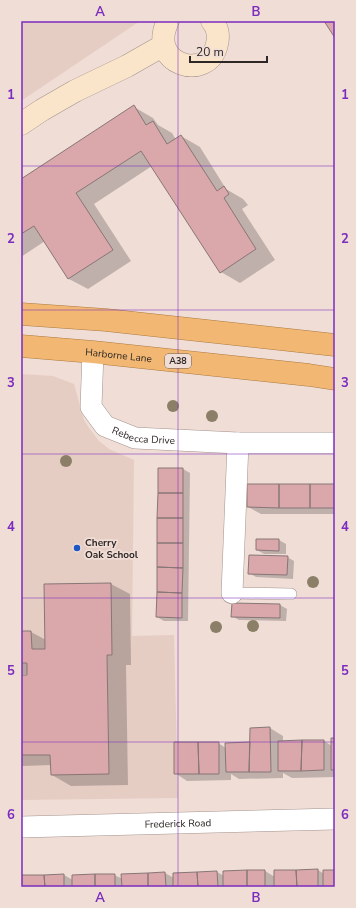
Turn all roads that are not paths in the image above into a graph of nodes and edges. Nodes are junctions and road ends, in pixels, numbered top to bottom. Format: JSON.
{"nodes":[{"id":1,"x":168,"y":21,"type":"edge"},
{"id":2,"x":212,"y":21,"type":"edge"},
{"id":3,"x":164,"y":45,"type":"junction"},
{"id":4,"x":21,"y":124,"type":"edge"},
{"id":5,"x":21,"y":314,"type":"edge"},
{"id":6,"x":335,"y":345,"type":"edge"},
{"id":7,"x":21,"y":346,"type":"edge"},
{"id":8,"x":93,"y":352,"type":"junction"},
{"id":9,"x":335,"y":380,"type":"edge"},
{"id":10,"x":238,"y":443,"type":"junction"},
{"id":11,"x":335,"y":443,"type":"edge"},
{"id":12,"x":232,"y":593,"type":"joint"},
{"id":13,"x":291,"y":594,"type":"dead end"},
{"id":14,"x":335,"y":819,"type":"edge"},
{"id":15,"x":21,"y":827,"type":"edge"}],
"edges":[{"from":1,"to":3,"type":"main road"},
{"from":2,"to":3,"type":"main road"},
{"from":3,"to":4,"type":"main road"},
{"from":5,"to":6,"type":"highway"},
{"from":7,"to":8,"type":"highway","name":"Harborne Lane","number":"A38"},
{"from":8,"to":9,"type":"highway","name":"Harborne Lane","number":"A38"},
{"from":8,"to":10,"type":"street","name":"Rebecca Drive"},
{"from":10,"to":11,"type":"street","name":"Rebecca Drive"},
{"from":10,"to":12,"type":"street"},
{"from":12,"to":13,"type":"lane"},
{"from":14,"to":15,"type":"street","name":"Frederick Road"}]}
